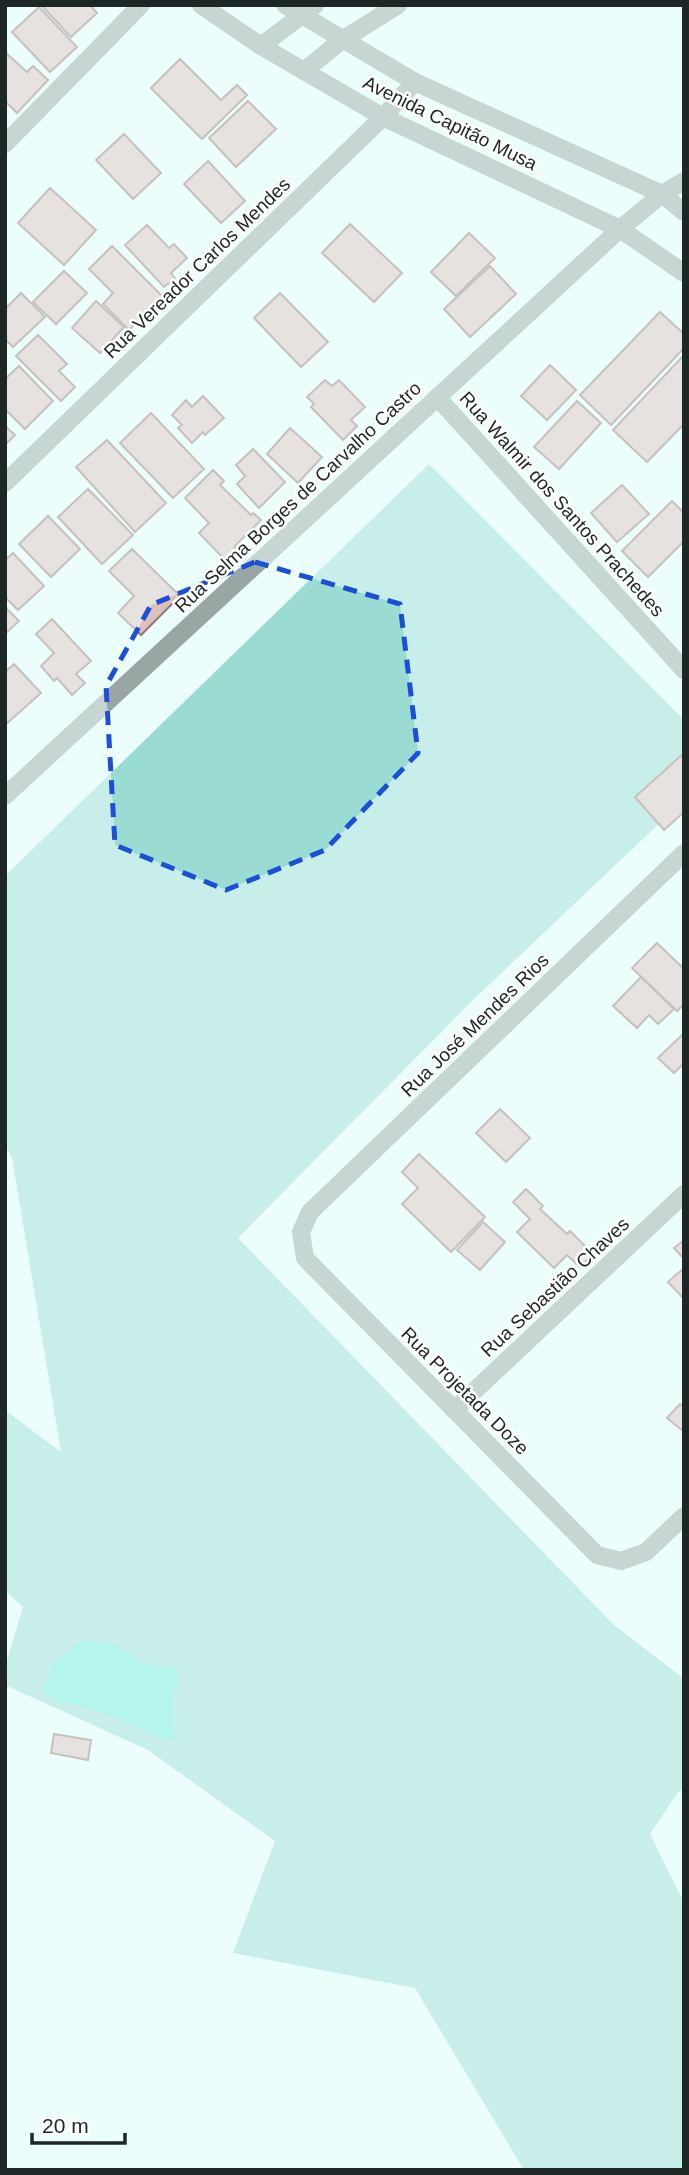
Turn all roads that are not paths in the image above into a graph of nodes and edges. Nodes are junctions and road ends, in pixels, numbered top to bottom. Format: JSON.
{"nodes":[{"id":1,"x":141,"y":5,"type":"edge"},
{"id":2,"x":201,"y":5,"type":"edge"},
{"id":3,"x":398,"y":5,"type":"edge"},
{"id":4,"x":300,"y":9,"type":"edge"},
{"id":5,"x":342,"y":40,"type":"junction"},
{"id":6,"x":261,"y":46,"type":"junction"},
{"id":7,"x":304,"y":71,"type":"junction"},
{"id":8,"x":415,"y":82,"type":"junction"},
{"id":9,"x":383,"y":117,"type":"junction"},
{"id":10,"x":5,"y":144,"type":"edge"},
{"id":11,"x":684,"y":181,"type":"edge"},
{"id":12,"x":662,"y":194,"type":"junction"},
{"id":13,"x":684,"y":212,"type":"edge"},
{"id":14,"x":620,"y":229,"type":"junction"},
{"id":15,"x":684,"y":273,"type":"edge"},
{"id":16,"x":437,"y":397,"type":"junction"},
{"id":17,"x":5,"y":483,"type":"edge"},
{"id":18,"x":684,"y":670,"type":"edge"},
{"id":19,"x":5,"y":796,"type":"edge"},
{"id":20,"x":684,"y":853,"type":"edge"},
{"id":21,"x":684,"y":1194,"type":"edge"},
{"id":22,"x":301,"y":1232,"type":"joint"},
{"id":23,"x":454,"y":1410,"type":"junction"},
{"id":24,"x":684,"y":1516,"type":"edge"}],
"edges":[{"from":1,"to":10,"type":"street"},
{"from":2,"to":6,"type":"street","name":"Avenida Capitão Musa"},
{"from":3,"to":5,"type":"street"},
{"from":4,"to":5,"type":"street","name":"Avenida Capitão Musa"},
{"from":4,"to":6,"type":"street"},
{"from":5,"to":7,"type":"street"},
{"from":5,"to":8,"type":"street","name":"Avenida Capitão Musa"},
{"from":6,"to":7,"type":"street","name":"Avenida Capitão Musa"},
{"from":7,"to":9,"type":"street","name":"Avenida Capitão Musa"},
{"from":8,"to":9,"type":"street","name":"Rua Vereador Carlos Mendes"},
{"from":8,"to":12,"type":"street","name":"Avenida Capitão Musa"},
{"from":9,"to":14,"type":"street","name":"Avenida Capitão Musa"},
{"from":9,"to":17,"type":"street","name":"Rua Vereador Carlos Mendes"},
{"from":11,"to":12,"type":"street","name":"Rua Selma Borges de Carvalho Castro"},
{"from":12,"to":13,"type":"street","name":"Avenida Capitão Musa"},
{"from":12,"to":14,"type":"street","name":"Rua Selma Borges de Carvalho Castro"},
{"from":14,"to":15,"type":"street","name":"Avenida Capitão Musa"},
{"from":14,"to":16,"type":"street","name":"Rua Selma Borges de Carvalho Castro"},
{"from":16,"to":18,"type":"street","name":"Rua Walmir dos Santos Prachedes"},
{"from":16,"to":19,"type":"street","name":"Rua Selma Borges de Carvalho Castro"},
{"from":20,"to":22,"type":"street","name":"Rua José Mendes Rios"},
{"from":21,"to":23,"type":"street","name":"Rua Sebastião Chaves"},
{"from":22,"to":23,"type":"street","name":"Rua Projetada Doze"},
{"from":23,"to":24,"type":"street","name":"Rua Projetada Doze"}]}
